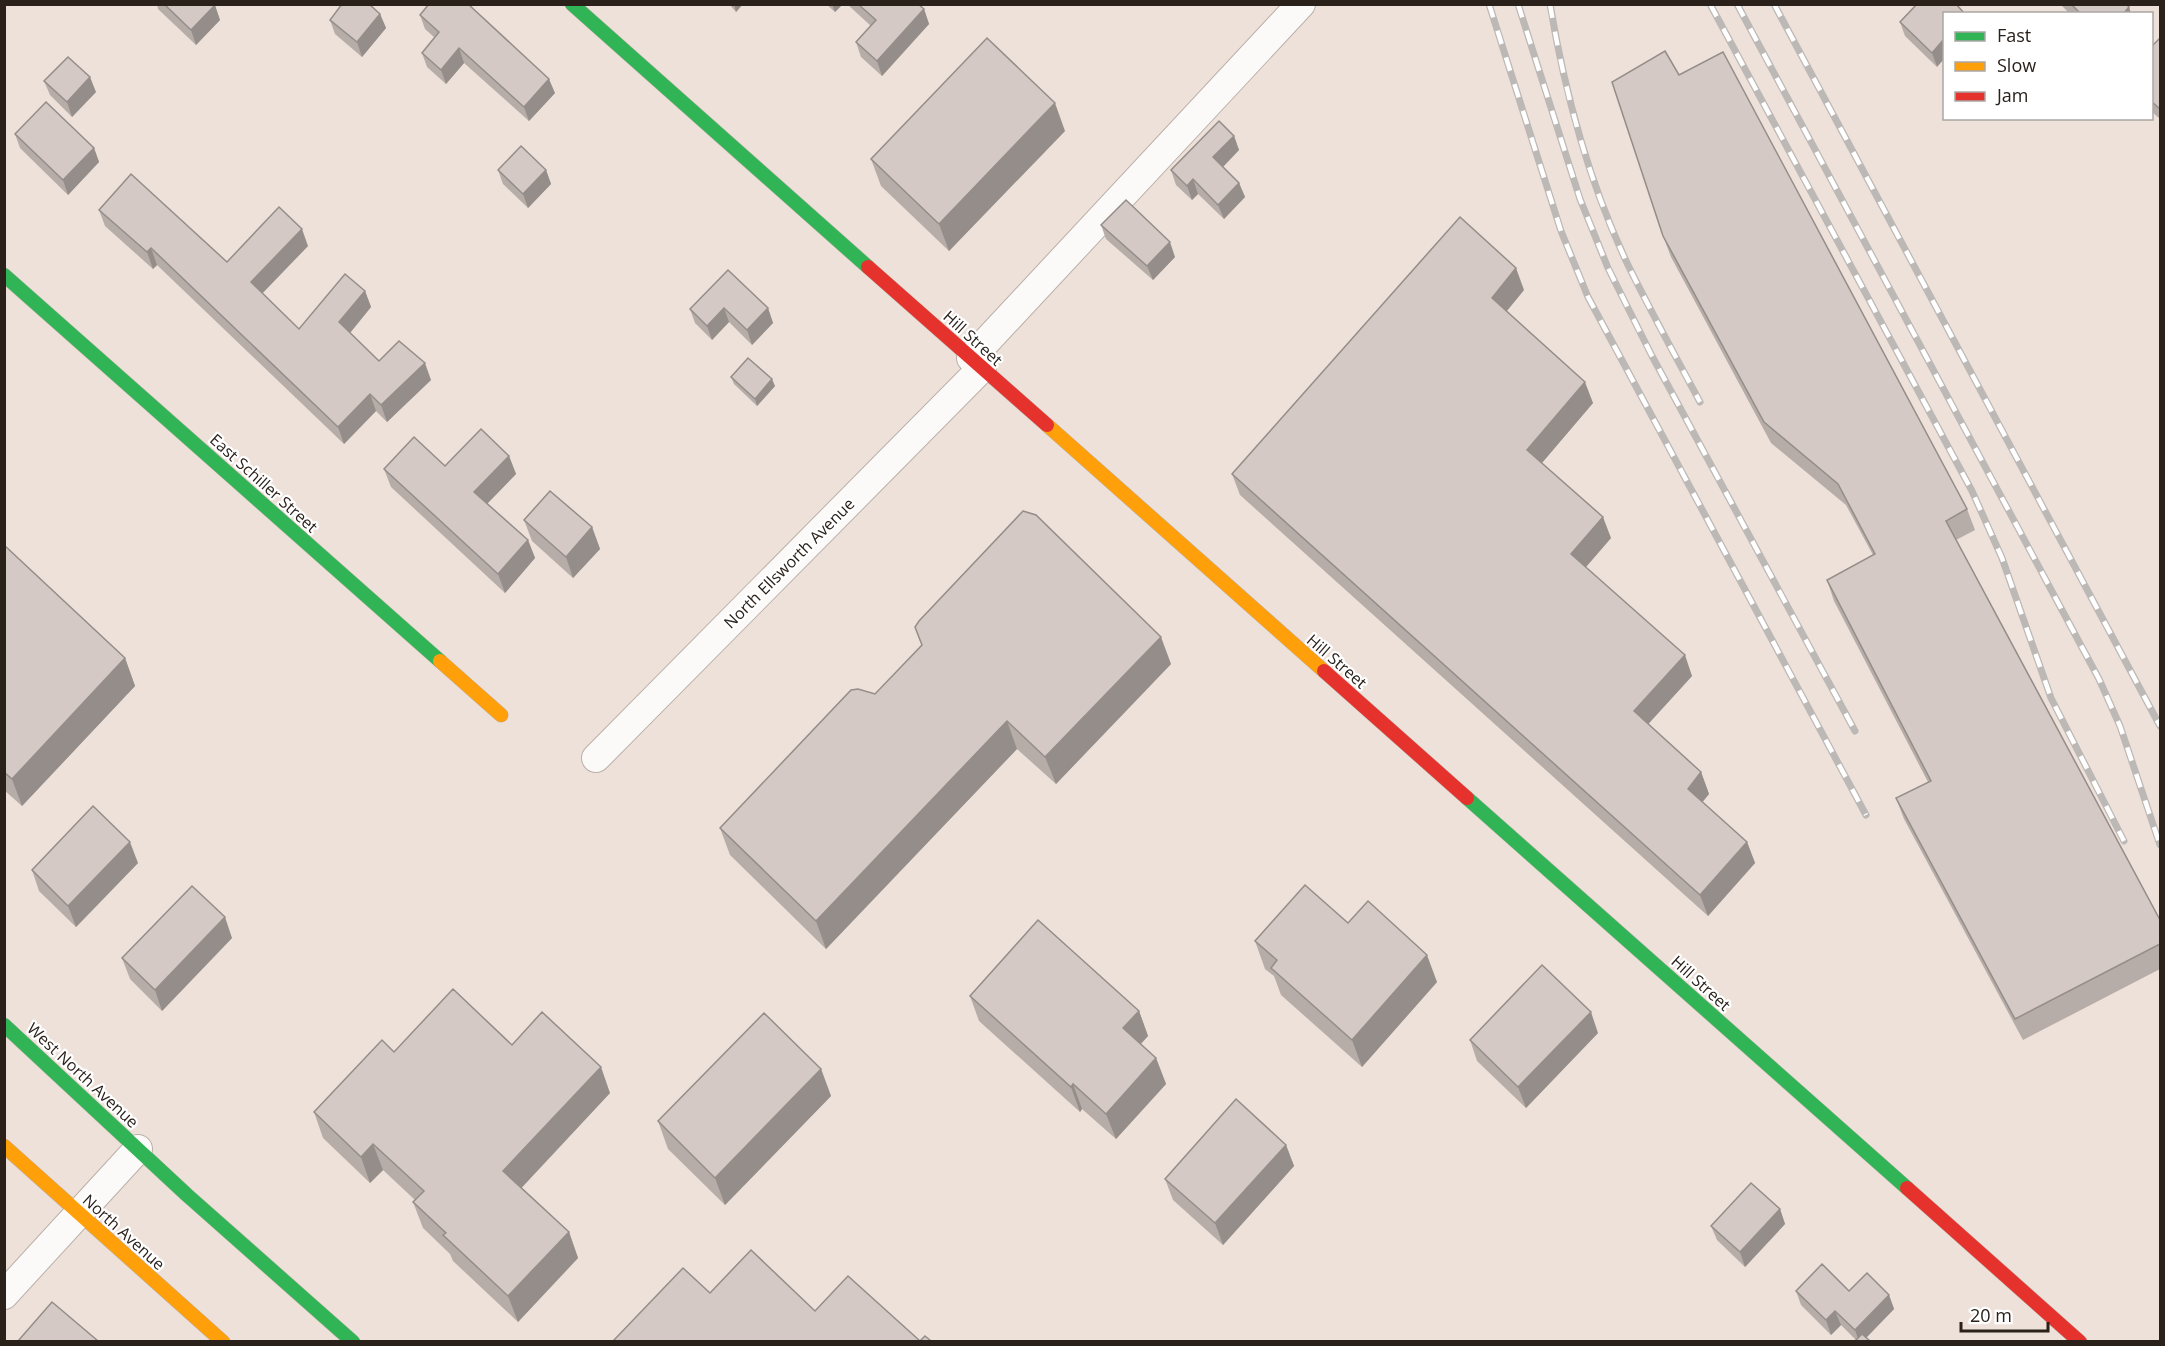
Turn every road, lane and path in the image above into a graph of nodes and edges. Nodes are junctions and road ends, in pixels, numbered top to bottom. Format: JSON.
{"nodes":[{"id":1,"x":572,"y":4,"type":"edge"},
{"id":2,"x":1300,"y":4,"type":"edge"},
{"id":3,"x":4,"y":275,"type":"edge"},
{"id":4,"x":976,"y":363,"type":"junction"},
{"id":5,"x":501,"y":715,"type":"dead end"},
{"id":6,"x":596,"y":758,"type":"dead end"},
{"id":7,"x":4,"y":1025,"type":"edge"},
{"id":8,"x":4,"y":1146,"type":"edge"},
{"id":9,"x":138,"y":1149,"type":"junction"},
{"id":10,"x":79,"y":1215,"type":"junction"},
{"id":11,"x":4,"y":1295,"type":"edge"},
{"id":12,"x":223,"y":1341,"type":"edge"},
{"id":13,"x":353,"y":1341,"type":"edge"},
{"id":14,"x":2080,"y":1341,"type":"edge"}],
"edges":[{"from":1,"to":4,"type":"street","name":"Hill Street"},
{"from":2,"to":4,"type":"street","name":"North Ellsworth Avenue"},
{"from":3,"to":5,"type":"street","name":"East Schiller Street"},
{"from":4,"to":6,"type":"street","name":"North Ellsworth Avenue"},
{"from":4,"to":14,"type":"street","name":"Hill Street"},
{"from":7,"to":9,"type":"street","name":"West North Avenue"},
{"from":8,"to":10,"type":"street","name":"North Avenue"},
{"from":9,"to":10,"type":"street"},
{"from":9,"to":13,"type":"street"},
{"from":10,"to":11,"type":"street"},
{"from":10,"to":12,"type":"street","name":"North Avenue"}]}
